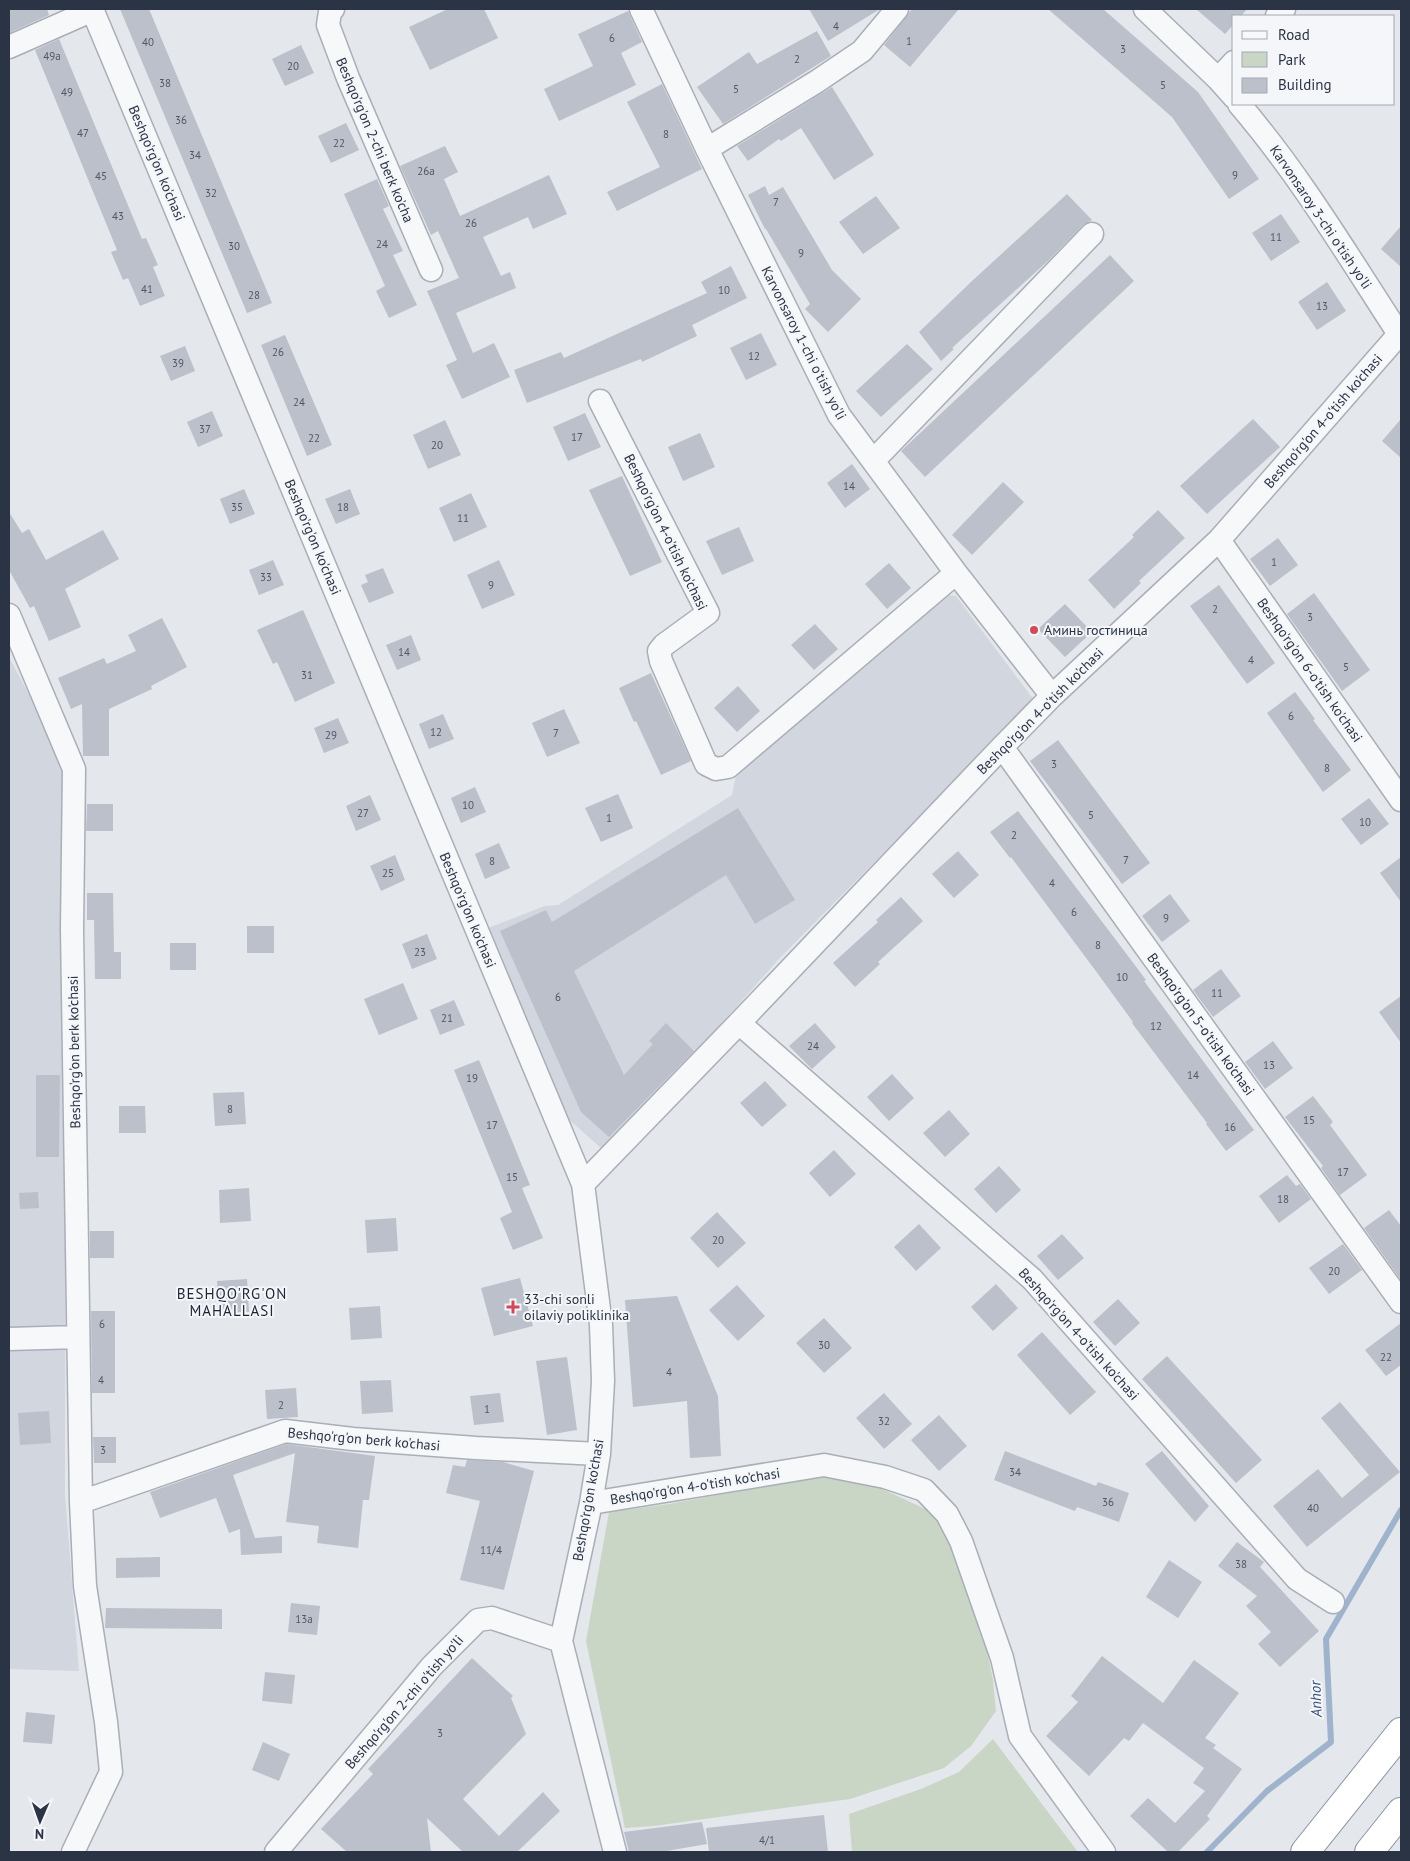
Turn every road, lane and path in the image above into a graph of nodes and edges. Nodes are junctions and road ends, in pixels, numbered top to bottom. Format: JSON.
{"nodes":[{"id":1,"x":92,"y":9,"type":"edge"},
{"id":2,"x":333,"y":9,"type":"edge"},
{"id":3,"x":641,"y":9,"type":"edge"},
{"id":4,"x":897,"y":9,"type":"edge"},
{"id":5,"x":1145,"y":9,"type":"edge"},
{"id":6,"x":9,"y":47,"type":"edge"},
{"id":7,"x":1232,"y":64,"type":"edge"},
{"id":8,"x":1218,"y":79,"type":"junction"},
{"id":9,"x":1232,"y":95,"type":"edge"},
{"id":10,"x":1240,"y":105,"type":"edge"},
{"id":11,"x":707,"y":149,"type":"junction"},
{"id":12,"x":1092,"y":234,"type":"dead end"},
{"id":13,"x":431,"y":270,"type":"dead end"},
{"id":14,"x":1400,"y":333,"type":"edge"},
{"id":15,"x":600,"y":401,"type":"dead end"},
{"id":16,"x":874,"y":460,"type":"junction"},
{"id":17,"x":1219,"y":540,"type":"junction"},
{"id":18,"x":956,"y":573,"type":"junction"},
{"id":19,"x":9,"y":616,"type":"edge"},
{"id":20,"x":1052,"y":696,"type":"junction"},
{"id":21,"x":1002,"y":747,"type":"junction"},
{"id":22,"x":1401,"y":800,"type":"edge"},
{"id":23,"x":739,"y":1023,"type":"junction"},
{"id":24,"x":583,"y":1184,"type":"junction"},
{"id":25,"x":1401,"y":1302,"type":"edge"},
{"id":26,"x":78,"y":1337,"type":"junction"},
{"id":27,"x":9,"y":1339,"type":"edge"},
{"id":28,"x":599,"y":1454,"type":"junction"},
{"id":29,"x":81,"y":1502,"type":"junction"},
{"id":30,"x":591,"y":1503,"type":"junction"},
{"id":31,"x":1333,"y":1602,"type":"dead end"},
{"id":32,"x":561,"y":1641,"type":"junction"},
{"id":33,"x":1401,"y":1732,"type":"edge"},
{"id":34,"x":1401,"y":1812,"type":"edge"},
{"id":35,"x":72,"y":1852,"type":"edge"},
{"id":36,"x":276,"y":1852,"type":"edge"},
{"id":37,"x":616,"y":1852,"type":"edge"},
{"id":38,"x":1104,"y":1852,"type":"edge"},
{"id":39,"x":1305,"y":1852,"type":"edge"},
{"id":40,"x":1369,"y":1852,"type":"edge"}],
"edges":[{"from":1,"to":6,"type":"street"},
{"from":1,"to":24,"type":"street","name":"Beshqo'rg'on ko'chasi"},
{"from":2,"to":13,"type":"street","name":"Beshqo'rg'on 2-chi berk ko'cha"},
{"from":3,"to":11,"type":"street","name":"Karvonsaroy 1-chi o'tish yo'li"},
{"from":4,"to":11,"type":"street"},
{"from":5,"to":8,"type":"street"},
{"from":7,"to":8,"type":"street"},
{"from":8,"to":9,"type":"street"},
{"from":10,"to":14,"type":"street","name":"Karvonsaroy 3-chi o'tish yo'li"},
{"from":11,"to":16,"type":"street","name":"Karvonsaroy 1-chi o'tish yo'li"},
{"from":12,"to":16,"type":"street"},
{"from":14,"to":17,"type":"street","name":"Beshqo'rg'on 4-o'tish ko'chasi"},
{"from":15,"to":18,"type":"street","name":"Beshqo'rg'on 4-o'tish ko'chasi"},
{"from":16,"to":18,"type":"street","name":"Karvonsaroy 1-chi o'tish yo'li"},
{"from":17,"to":20,"type":"street","name":"Beshqo'rg'on 4-o'tish ko'chasi"},
{"from":17,"to":22,"type":"street","name":"Beshqo'rg'on 6-o'tish ko'chasi"},
{"from":18,"to":20,"type":"street","name":"Karvonsaroy 1-chi o'tish yo'li"},
{"from":19,"to":26,"type":"street","name":"Beshqo'rg'on berk ko'chasi"},
{"from":20,"to":21,"type":"street","name":"Beshqo'rg'on 4-o'tish ko'chasi"},
{"from":21,"to":23,"type":"street","name":"Beshqo'rg'on 4-o'tish ko'chasi"},
{"from":21,"to":25,"type":"street","name":"Beshqo'rg'on 5-o'tish ko'chasi"},
{"from":23,"to":24,"type":"street","name":"Beshqo'rg'on 4-o'tish ko'chasi"},
{"from":23,"to":31,"type":"street","name":"Beshqo'rg'on 4-o'tish ko'chasi"},
{"from":24,"to":28,"type":"street","name":"Beshqo'rg'on ko'chasi"},
{"from":26,"to":27,"type":"street"},
{"from":26,"to":29,"type":"street","name":"Beshqo'rg'on berk ko'chasi"},
{"from":28,"to":29,"type":"street","name":"Beshqo'rg'on berk ko'chasi"},
{"from":28,"to":30,"type":"street","name":"Beshqo'rg'on ko'chasi"},
{"from":29,"to":35,"type":"street","name":"Beshqo'rg'on berk ko'chasi"},
{"from":30,"to":32,"type":"street","name":"Beshqo'rg'on ko'chasi"},
{"from":30,"to":38,"type":"street","name":"Beshqo'rg'on 4-o'tish ko'chasi"},
{"from":32,"to":36,"type":"street","name":"Beshqo'rg'on 2-chi o'tish yo'li"},
{"from":32,"to":37,"type":"street","name":"Beshqo'rg'on ko'chasi"},
{"from":33,"to":39,"type":"highway"},
{"from":34,"to":40,"type":"highway"}]}
